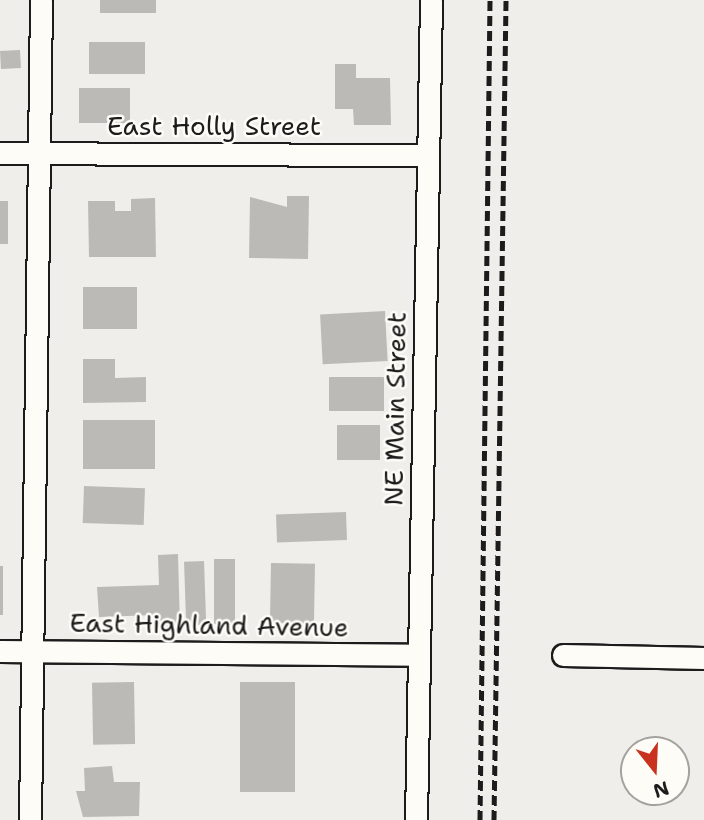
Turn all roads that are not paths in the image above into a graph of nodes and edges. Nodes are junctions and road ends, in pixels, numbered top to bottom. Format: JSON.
{"nodes":[{"id":1,"x":41,"y":0,"type":"edge"},
{"id":2,"x":431,"y":0,"type":"edge"},
{"id":3,"x":0,"y":153,"type":"edge"},
{"id":4,"x":40,"y":154,"type":"junction"},
{"id":5,"x":428,"y":155,"type":"junction"},
{"id":6,"x":0,"y":652,"type":"edge"},
{"id":7,"x":33,"y":652,"type":"junction"},
{"id":8,"x":418,"y":655,"type":"junction"},
{"id":9,"x":563,"y":655,"type":"dead end"},
{"id":10,"x":704,"y":658,"type":"edge"},
{"id":11,"x":30,"y":820,"type":"edge"},
{"id":12,"x":416,"y":820,"type":"edge"}],
"edges":[{"from":1,"to":4,"type":"street"},
{"from":2,"to":5,"type":"street","name":"NE Main Street"},
{"from":3,"to":4,"type":"street","name":"East Holly Street"},
{"from":4,"to":5,"type":"street","name":"East Holly Street"},
{"from":4,"to":7,"type":"street"},
{"from":5,"to":8,"type":"street","name":"NE Main Street"},
{"from":6,"to":7,"type":"street","name":"East Highland Avenue"},
{"from":7,"to":8,"type":"street","name":"East Highland Avenue"},
{"from":7,"to":11,"type":"street"},
{"from":8,"to":12,"type":"street","name":"NE Main Street"},
{"from":9,"to":10,"type":"street"}]}
